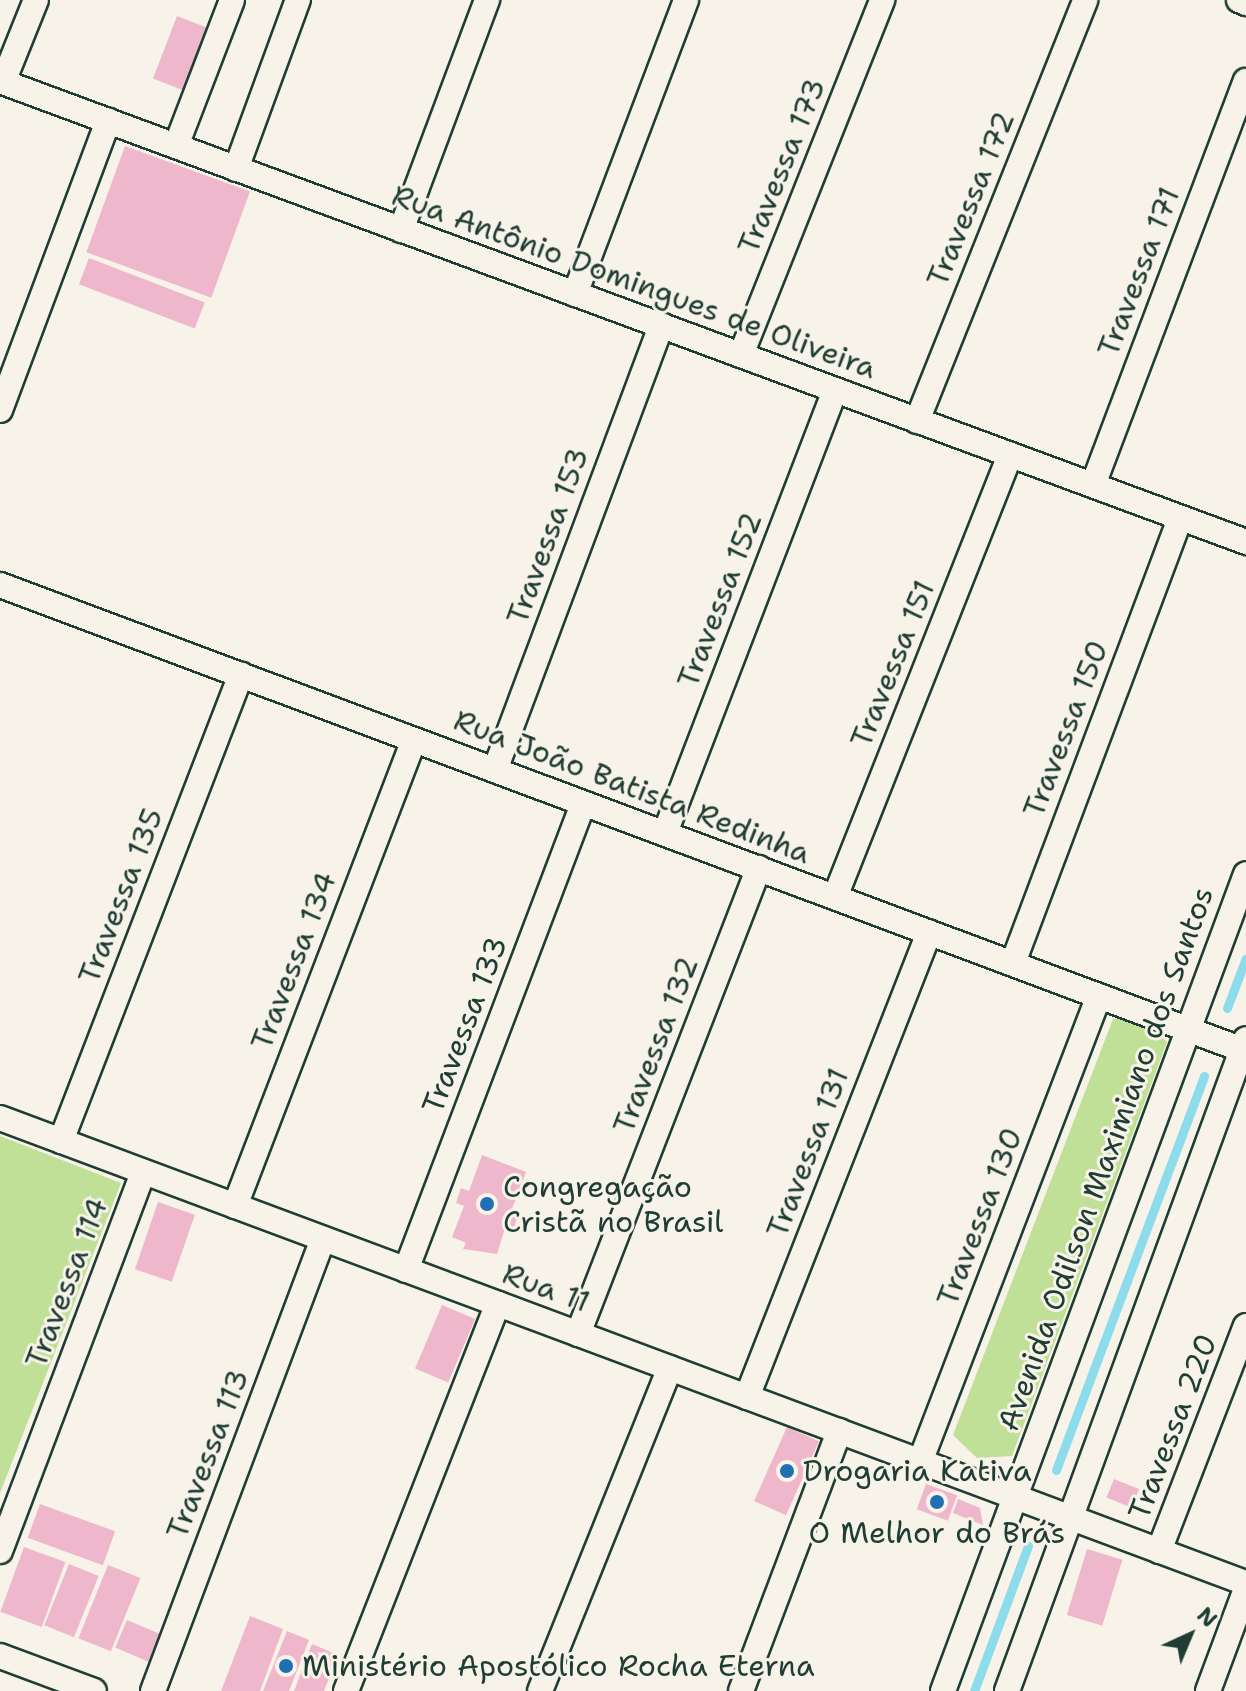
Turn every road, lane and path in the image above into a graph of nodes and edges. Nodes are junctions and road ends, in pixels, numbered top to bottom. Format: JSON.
{"nodes":[{"id":1,"x":36,"y":0,"type":"edge"},
{"id":2,"x":232,"y":0,"type":"edge"},
{"id":3,"x":298,"y":0,"type":"edge"},
{"id":4,"x":487,"y":0,"type":"edge"},
{"id":5,"x":686,"y":0,"type":"edge"},
{"id":6,"x":882,"y":0,"type":"edge"},
{"id":7,"x":1085,"y":0,"type":"edge"},
{"id":8,"x":1239,"y":0,"type":"edge"},
{"id":9,"x":1246,"y":3,"type":"edge"},
{"id":10,"x":1246,"y":81,"type":"edge"},
{"id":11,"x":2,"y":82,"type":"edge"},
{"id":12,"x":108,"y":121,"type":"junction"},
{"id":13,"x":176,"y":146,"type":"junction"},
{"id":14,"x":236,"y":169,"type":"junction"},
{"id":15,"x":401,"y":230,"type":"junction"},
{"id":16,"x":575,"y":294,"type":"junction"},
{"id":17,"x":661,"y":325,"type":"junction"},
{"id":18,"x":741,"y":355,"type":"junction"},
{"id":19,"x":835,"y":390,"type":"junction"},
{"id":20,"x":0,"y":410,"type":"edge"},
{"id":21,"x":917,"y":421,"type":"junction"},
{"id":22,"x":1010,"y":455,"type":"junction"},
{"id":23,"x":1093,"y":485,"type":"junction"},
{"id":24,"x":1180,"y":518,"type":"junction"},
{"id":25,"x":1246,"y":542,"type":"edge"},
{"id":26,"x":0,"y":585,"type":"edge"},
{"id":27,"x":241,"y":675,"type":"junction"},
{"id":28,"x":414,"y":740,"type":"junction"},
{"id":29,"x":495,"y":770,"type":"junction"},
{"id":30,"x":583,"y":803,"type":"junction"},
{"id":31,"x":665,"y":833,"type":"junction"},
{"id":32,"x":759,"y":868,"type":"junction"},
{"id":33,"x":1246,"y":874,"type":"edge"},
{"id":34,"x":835,"y":897,"type":"junction"},
{"id":35,"x":929,"y":932,"type":"junction"},
{"id":36,"x":1013,"y":963,"type":"junction"},
{"id":37,"x":1099,"y":996,"type":"junction"},
{"id":38,"x":1187,"y":1029,"type":"junction"},
{"id":39,"x":1245,"y":1046,"type":"edge"},
{"id":40,"x":0,"y":1118,"type":"edge"},
{"id":41,"x":61,"y":1141,"type":"junction"},
{"id":42,"x":143,"y":1172,"type":"junction"},
{"id":43,"x":235,"y":1206,"type":"junction"},
{"id":44,"x":323,"y":1239,"type":"junction"},
{"id":45,"x":406,"y":1270,"type":"junction"},
{"id":46,"x":498,"y":1304,"type":"junction"},
{"id":47,"x":1246,"y":1326,"type":"edge"},
{"id":48,"x":578,"y":1334,"type":"junction"},
{"id":49,"x":670,"y":1368,"type":"junction"},
{"id":50,"x":747,"y":1397,"type":"junction"},
{"id":51,"x":839,"y":1431,"type":"junction"},
{"id":52,"x":920,"y":1462,"type":"junction"},
{"id":53,"x":1015,"y":1497,"type":"junction"},
{"id":54,"x":1071,"y":1518,"type":"junction"},
{"id":55,"x":0,"y":1551,"type":"edge"},
{"id":56,"x":1159,"y":1551,"type":"junction"},
{"id":57,"x":1246,"y":1586,"type":"edge"},
{"id":58,"x":0,"y":1656,"type":"edge"},
{"id":59,"x":94,"y":1691,"type":"edge"},
{"id":60,"x":153,"y":1691,"type":"edge"},
{"id":61,"x":346,"y":1691,"type":"edge"},
{"id":62,"x":540,"y":1691,"type":"edge"},
{"id":63,"x":741,"y":1691,"type":"edge"},
{"id":64,"x":943,"y":1691,"type":"edge"},
{"id":65,"x":1007,"y":1691,"type":"edge"},
{"id":66,"x":1208,"y":1691,"type":"edge"}],
"edges":[{"from":1,"to":11,"type":"street"},
{"from":2,"to":13,"type":"street"},
{"from":3,"to":14,"type":"street"},
{"from":4,"to":15,"type":"street"},
{"from":5,"to":16,"type":"street"},
{"from":6,"to":18,"type":"street","name":"Travessa 173"},
{"from":7,"to":21,"type":"street","name":"Travessa 172"},
{"from":8,"to":9,"type":"street"},
{"from":10,"to":23,"type":"street","name":"Travessa 171"},
{"from":11,"to":12,"type":"street","name":"Rua Antônio Domingues de Oliveira"},
{"from":12,"to":13,"type":"street","name":"Rua Antônio Domingues de Oliveira"},
{"from":12,"to":20,"type":"street"},
{"from":13,"to":14,"type":"street","name":"Rua Antônio Domingues de Oliveira"},
{"from":14,"to":15,"type":"street","name":"Rua Antônio Domingues de Oliveira"},
{"from":15,"to":16,"type":"street","name":"Rua Antônio Domingues de Oliveira"},
{"from":16,"to":17,"type":"street","name":"Rua Antônio Domingues de Oliveira"},
{"from":17,"to":18,"type":"street","name":"Rua Antônio Domingues de Oliveira"},
{"from":17,"to":29,"type":"street","name":"Travessa 153"},
{"from":18,"to":19,"type":"street","name":"Rua Antônio Domingues de Oliveira"},
{"from":19,"to":21,"type":"street","name":"Rua Antônio Domingues de Oliveira"},
{"from":19,"to":31,"type":"street","name":"Travessa 152"},
{"from":21,"to":22,"type":"street","name":"Rua Antônio Domingues de Oliveira"},
{"from":22,"to":23,"type":"street","name":"Rua Antônio Domingues de Oliveira"},
{"from":22,"to":34,"type":"street","name":"Travessa 151"},
{"from":23,"to":24,"type":"street","name":"Rua Antônio Domingues de Oliveira"},
{"from":24,"to":25,"type":"street","name":"Rua Antônio Domingues de Oliveira"},
{"from":24,"to":36,"type":"street","name":"Travessa 150"},
{"from":26,"to":27,"type":"street","name":"Rua João Batista Redinha"},
{"from":27,"to":28,"type":"street","name":"Rua João Batista Redinha"},
{"from":27,"to":41,"type":"street","name":"Travessa 135"},
{"from":28,"to":29,"type":"street","name":"Rua João Batista Redinha"},
{"from":28,"to":43,"type":"street","name":"Travessa 134"},
{"from":29,"to":30,"type":"street","name":"Rua João Batista Redinha"},
{"from":30,"to":31,"type":"street","name":"Rua João Batista Redinha"},
{"from":30,"to":45,"type":"street","name":"Travessa 133"},
{"from":31,"to":32,"type":"street","name":"Rua João Batista Redinha"},
{"from":32,"to":34,"type":"street","name":"Rua João Batista Redinha"},
{"from":32,"to":48,"type":"street","name":"Travessa 132"},
{"from":33,"to":38,"type":"street","name":"Avenida Odilson Maximiano dos Santos"},
{"from":34,"to":35,"type":"street","name":"Rua João Batista Redinha"},
{"from":35,"to":36,"type":"street","name":"Rua João Batista Redinha"},
{"from":35,"to":50,"type":"street","name":"Travessa 131"},
{"from":36,"to":37,"type":"street","name":"Rua João Batista Redinha"},
{"from":37,"to":38,"type":"street","name":"Rua João Batista Redinha"},
{"from":37,"to":52,"type":"street","name":"Travessa 130"},
{"from":38,"to":39,"type":"street","name":"Rua João Batista Redinha"},
{"from":38,"to":53,"type":"street","name":"Avenida Odilson Maximiano dos Santos"},
{"from":39,"to":54,"type":"street"},
{"from":40,"to":41,"type":"street","name":"Rua 11"},
{"from":41,"to":42,"type":"street","name":"Rua 11"},
{"from":42,"to":43,"type":"street","name":"Rua 11"},
{"from":42,"to":55,"type":"street","name":"Travessa 114"},
{"from":43,"to":44,"type":"street","name":"Rua 11"},
{"from":44,"to":45,"type":"street","name":"Rua 11"},
{"from":44,"to":60,"type":"street","name":"Travessa 113"},
{"from":45,"to":46,"type":"street","name":"Rua 11"},
{"from":46,"to":48,"type":"street","name":"Rua 11"},
{"from":46,"to":61,"type":"street"},
{"from":47,"to":56,"type":"street","name":"Travessa 220"},
{"from":48,"to":49,"type":"street","name":"Rua 11"},
{"from":49,"to":50,"type":"street","name":"Rua 11"},
{"from":49,"to":62,"type":"street"},
{"from":50,"to":51,"type":"street","name":"Rua 11"},
{"from":51,"to":52,"type":"street","name":"Rua 11"},
{"from":51,"to":63,"type":"street"},
{"from":52,"to":53,"type":"street","name":"Rua 11"},
{"from":53,"to":54,"type":"street","name":"Rua 11"},
{"from":53,"to":64,"type":"street","name":"Avenida Odilson Maximiano dos Santos"},
{"from":54,"to":56,"type":"street","name":"Rua 11"},
{"from":54,"to":65,"type":"street"},
{"from":56,"to":57,"type":"street","name":"Rua 11"},
{"from":57,"to":66,"type":"street"},
{"from":58,"to":59,"type":"street"}]}
